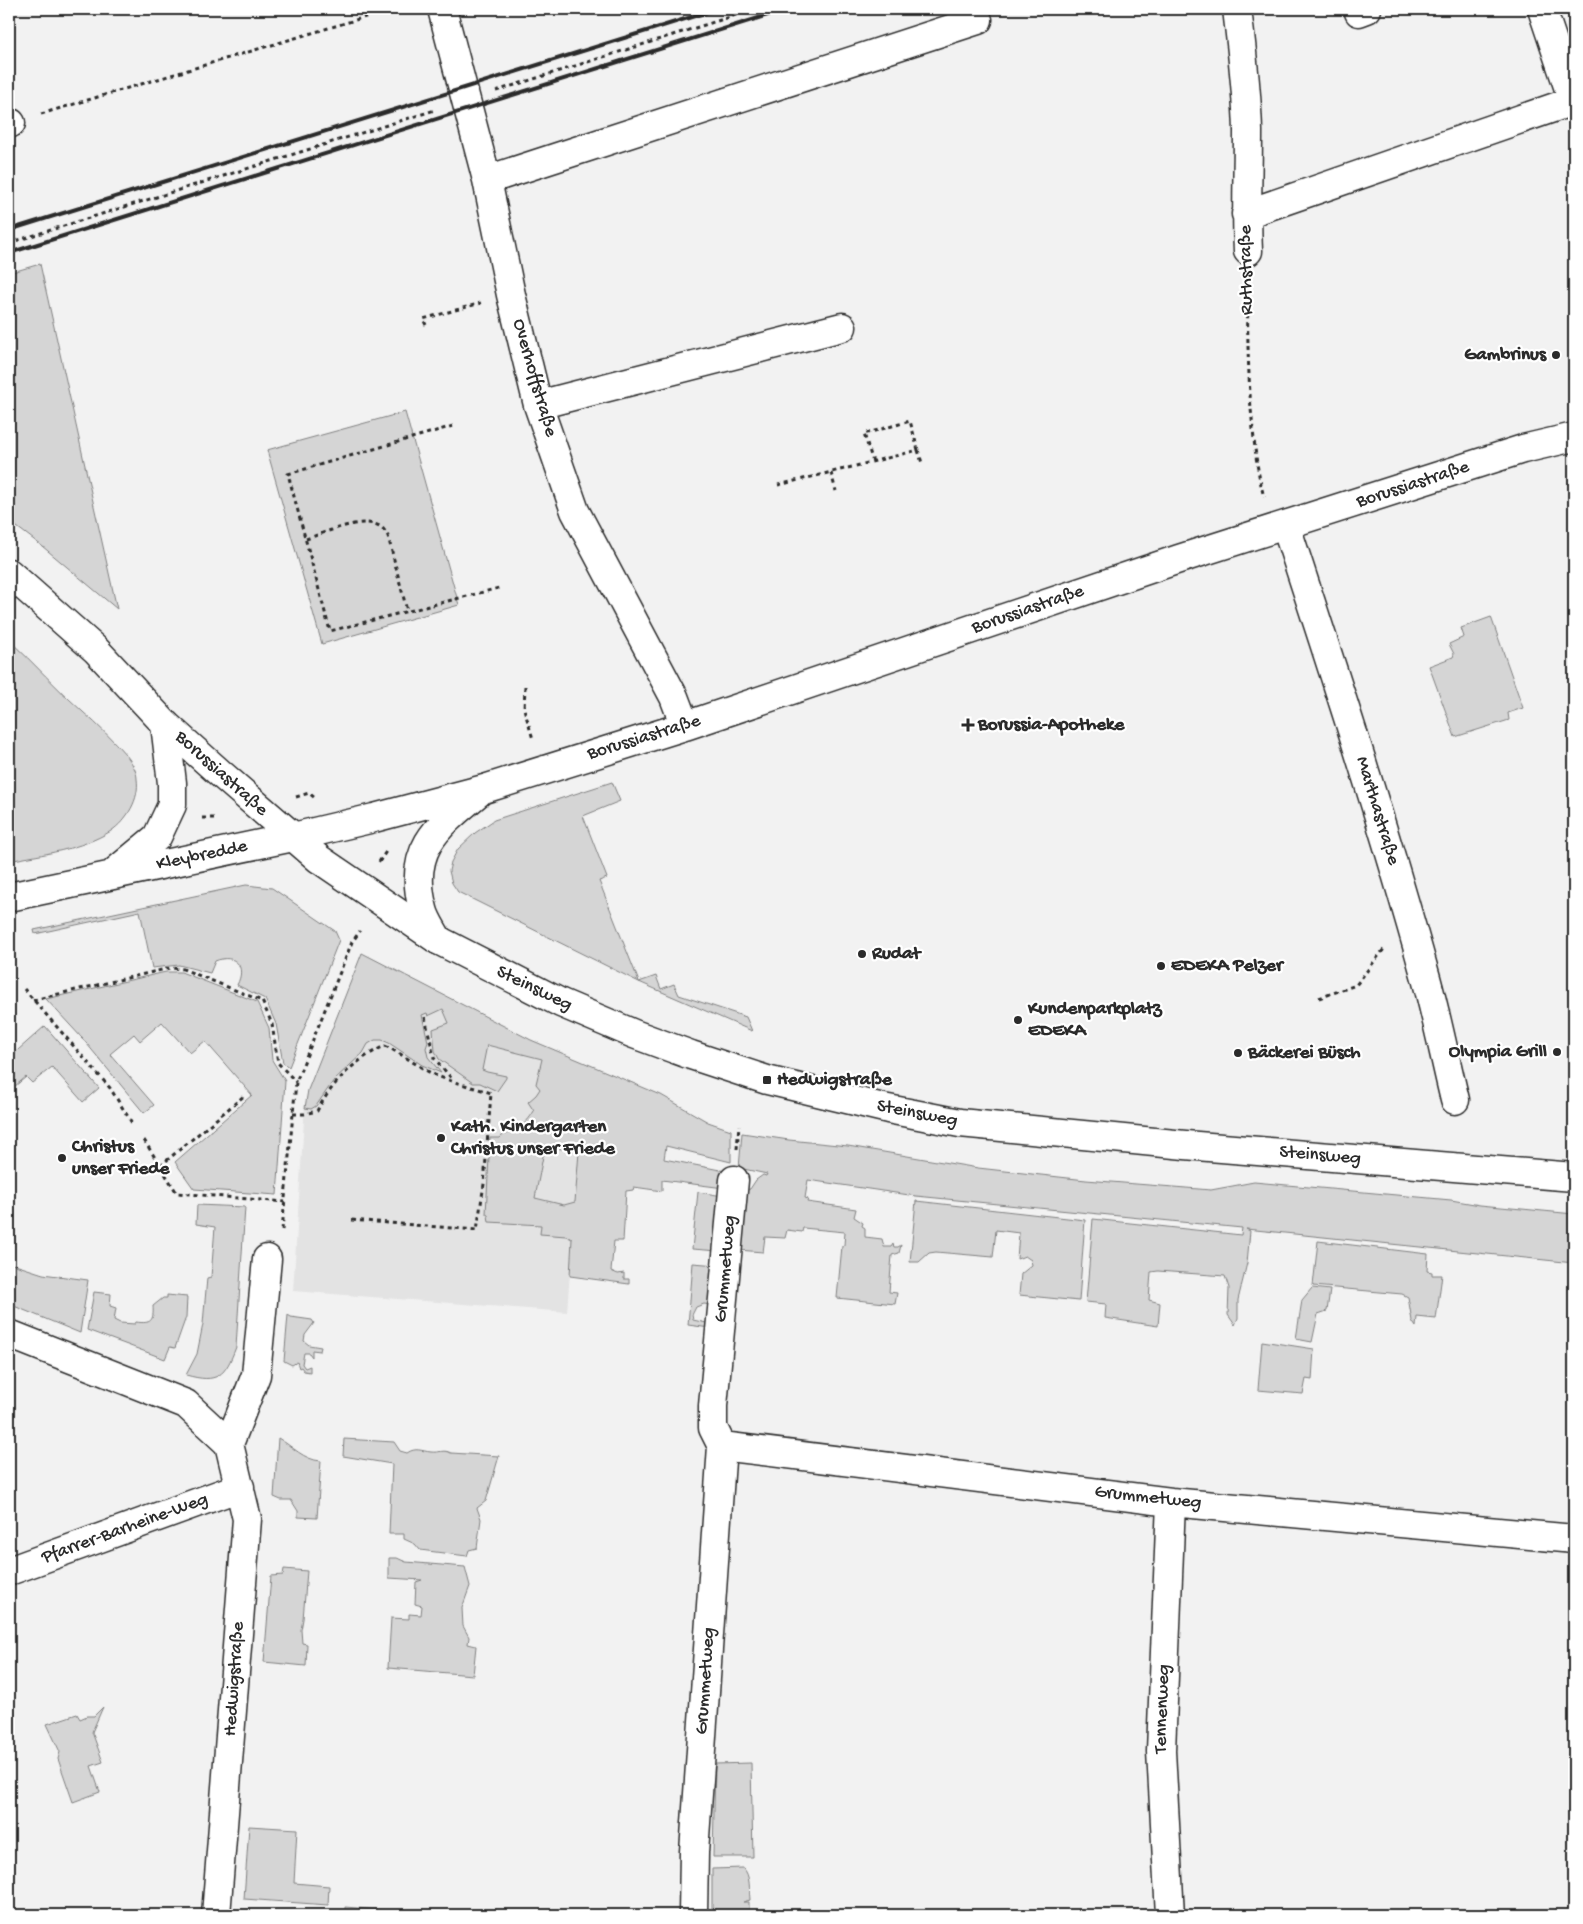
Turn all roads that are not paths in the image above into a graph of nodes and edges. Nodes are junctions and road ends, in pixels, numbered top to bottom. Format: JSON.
{"nodes":[{"id":1,"x":442,"y":9,"type":"edge"},
{"id":2,"x":1237,"y":9,"type":"edge"},
{"id":3,"x":1542,"y":9,"type":"edge"},
{"id":4,"x":978,"y":20,"type":"dead end"},
{"id":5,"x":487,"y":180,"type":"junction"},
{"id":6,"x":1246,"y":214,"type":"junction"},
{"id":7,"x":1248,"y":251,"type":"road end"},
{"id":8,"x":842,"y":327,"type":"dead end"},
{"id":9,"x":538,"y":405,"type":"junction"},
{"id":10,"x":1574,"y":437,"type":"edge"},
{"id":11,"x":1279,"y":527,"type":"junction"},
{"id":12,"x":9,"y":573,"type":"edge"},
{"id":13,"x":165,"y":724,"type":"junction"},
{"id":14,"x":685,"y":726,"type":"junction"},
{"id":15,"x":484,"y":788,"type":"junction"},
{"id":16,"x":293,"y":837,"type":"junction"},
{"id":17,"x":111,"y":875,"type":"junction"},
{"id":18,"x":9,"y":897,"type":"edge"},
{"id":19,"x":438,"y":940,"type":"junction"},
{"id":20,"x":1454,"y":1100,"type":"dead end"},
{"id":21,"x":1574,"y":1177,"type":"edge"},
{"id":22,"x":734,"y":1180,"type":"dead end"},
{"id":23,"x":267,"y":1259,"type":"road end"},
{"id":24,"x":9,"y":1334,"type":"edge"},
{"id":25,"x":229,"y":1444,"type":"junction"},
{"id":26,"x":722,"y":1446,"type":"junction"},
{"id":27,"x":240,"y":1487,"type":"junction"},
{"id":28,"x":1171,"y":1502,"type":"junction"},
{"id":29,"x":1574,"y":1539,"type":"edge"},
{"id":30,"x":9,"y":1571,"type":"edge"},
{"id":31,"x":216,"y":1915,"type":"edge"},
{"id":32,"x":693,"y":1915,"type":"edge"},
{"id":33,"x":1170,"y":1915,"type":"edge"}],
"edges":[{"from":1,"to":5,"type":"street","name":"Overhoffstraße"},
{"from":2,"to":6,"type":"street","name":"Ruthstraße"},
{"from":3,"to":6,"type":"street"},
{"from":4,"to":5,"type":"street"},
{"from":5,"to":9,"type":"street","name":"Overhoffstraße"},
{"from":6,"to":7,"type":"street","name":"Ruthstraße"},
{"from":8,"to":9,"type":"street"},
{"from":9,"to":14,"type":"street","name":"Overhoffstraße"},
{"from":10,"to":11,"type":"street","name":"Borussiastraße"},
{"from":11,"to":14,"type":"street","name":"Borussiastraße"},
{"from":11,"to":20,"type":"street","name":"Marthastraße"},
{"from":12,"to":13,"type":"street","name":"Borussiastraße"},
{"from":13,"to":16,"type":"street","name":"Borussiastraße"},
{"from":13,"to":17,"type":"street","name":"Kleybredde"},
{"from":14,"to":15,"type":"street","name":"Borussiastraße"},
{"from":15,"to":16,"type":"street","name":"Borussiastraße"},
{"from":15,"to":19,"type":"street","name":"Borussiastraße"},
{"from":16,"to":17,"type":"street","name":"Kleybredde"},
{"from":16,"to":19,"type":"street","name":"Steinsweg"},
{"from":17,"to":18,"type":"street","name":"Kleybredde"},
{"from":19,"to":21,"type":"street","name":"Steinsweg"},
{"from":22,"to":26,"type":"street","name":"Grummetweg"},
{"from":23,"to":25,"type":"street"},
{"from":24,"to":25,"type":"street"},
{"from":25,"to":27,"type":"street","name":"Hedwigstraße"},
{"from":26,"to":28,"type":"street","name":"Grummetweg"},
{"from":26,"to":32,"type":"street","name":"Grummetweg"},
{"from":27,"to":30,"type":"street","name":"Pfarrer-Barheine-Weg"},
{"from":27,"to":31,"type":"street","name":"Hedwigstraße"},
{"from":28,"to":29,"type":"street","name":"Grummetweg"},
{"from":28,"to":33,"type":"street","name":"Tennenweg"}]}
